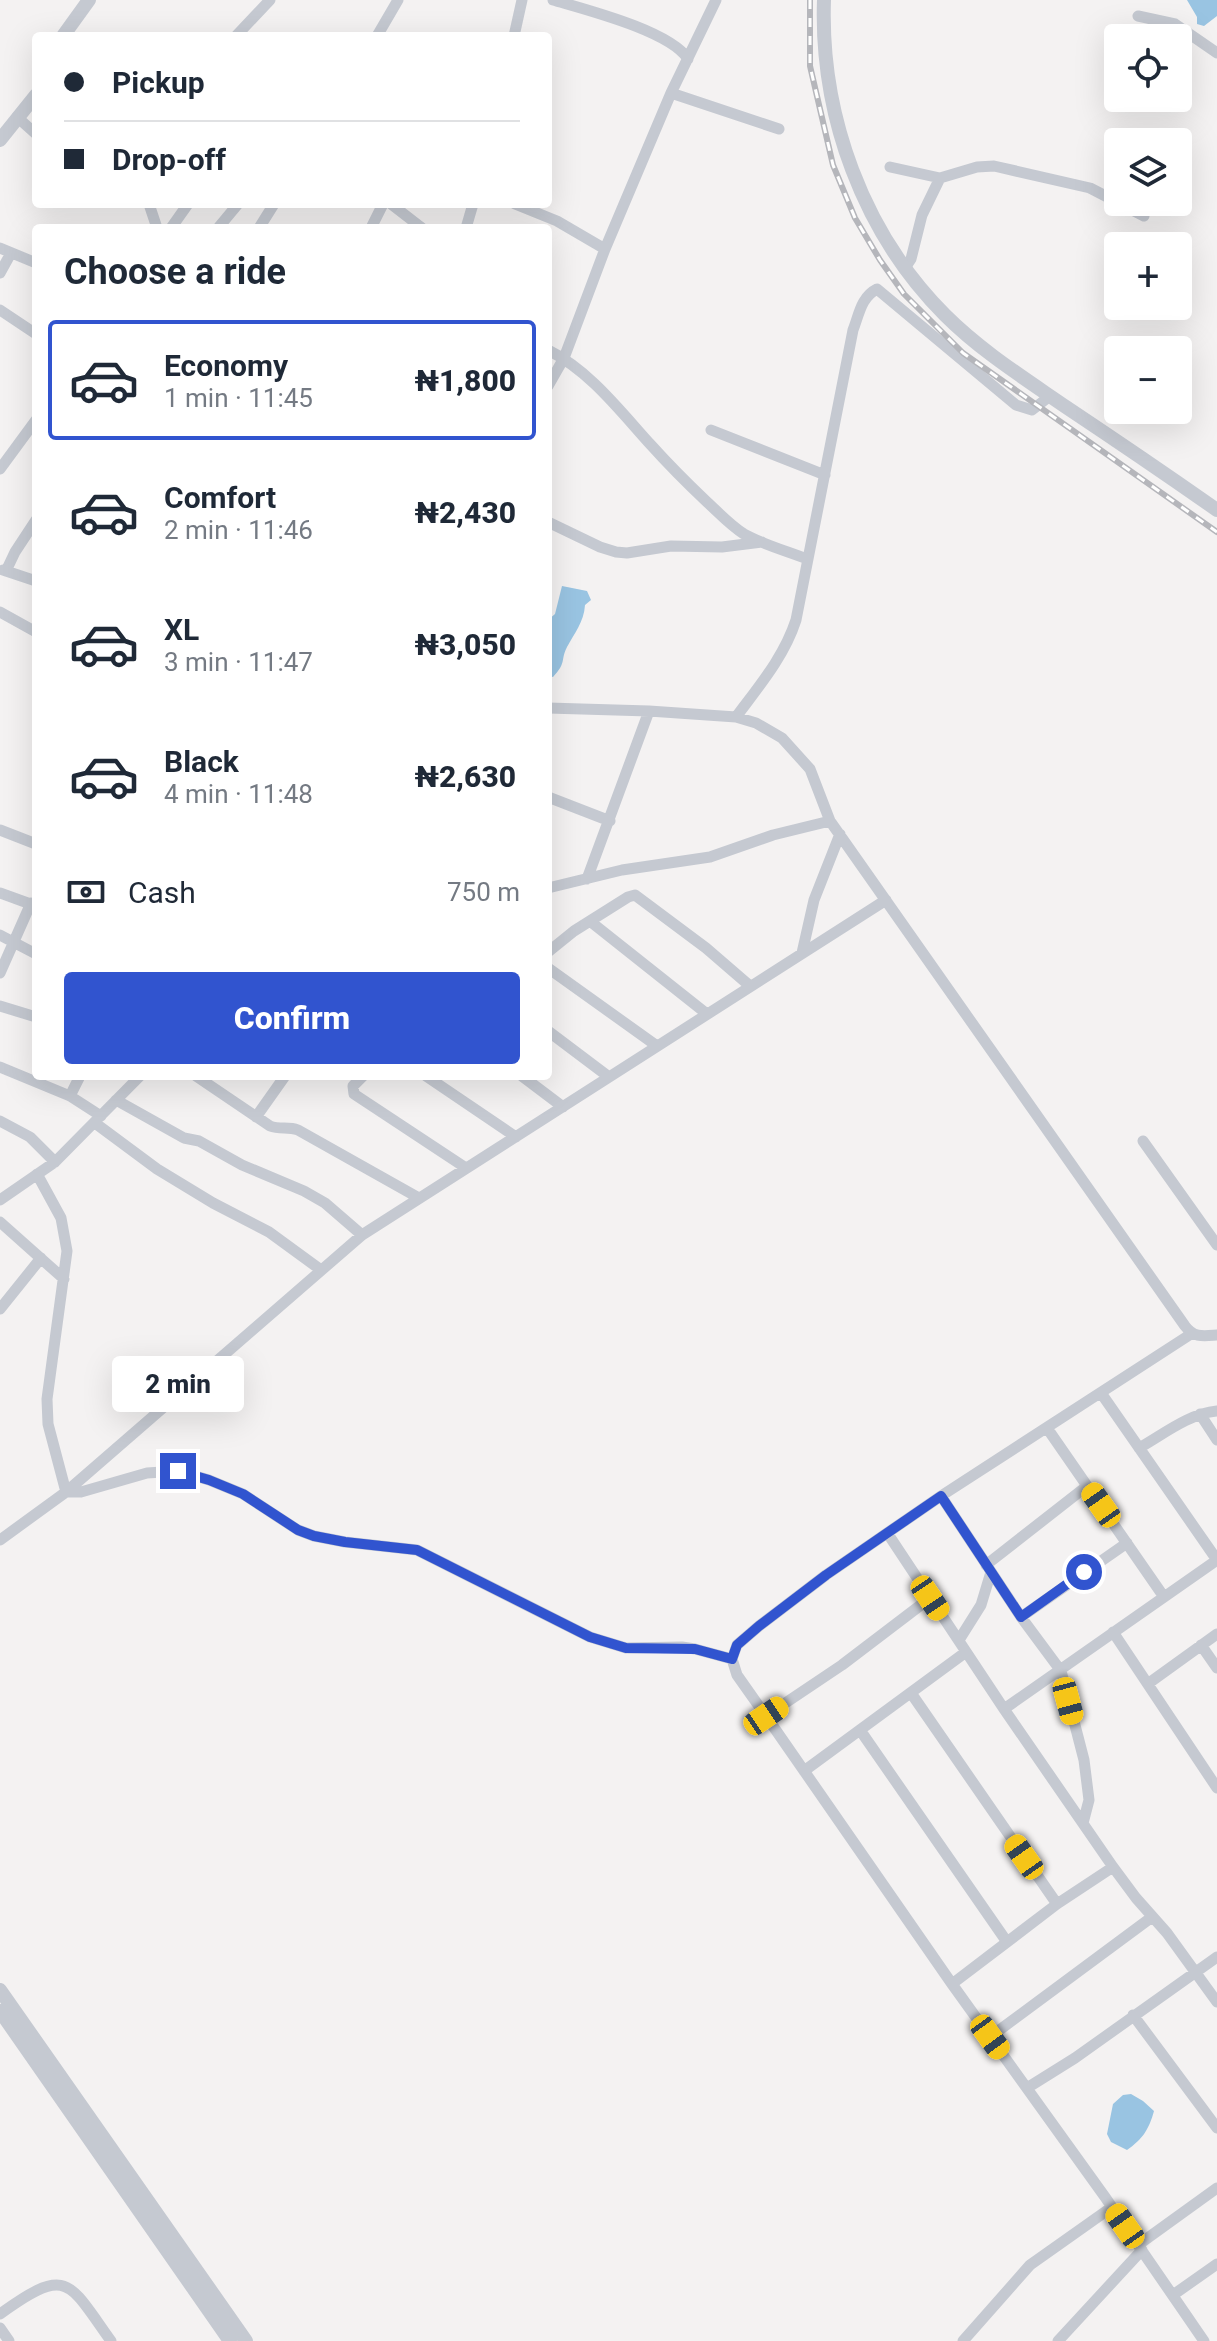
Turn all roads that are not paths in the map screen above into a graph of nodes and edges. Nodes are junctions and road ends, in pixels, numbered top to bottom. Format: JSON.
{"nodes":[{"id":1,"x":89,"y":0,"type":"edge"},
{"id":2,"x":270,"y":0,"type":"edge"},
{"id":3,"x":398,"y":0,"type":"edge"},
{"id":4,"x":522,"y":0,"type":"edge"},
{"id":5,"x":553,"y":0,"type":"edge"},
{"id":6,"x":716,"y":0,"type":"edge"},
{"id":7,"x":824,"y":0,"type":"edge"},
{"id":8,"x":1138,"y":16,"type":"dead end"},
{"id":9,"x":66,"y":32,"type":"edge"},
{"id":10,"x":240,"y":32,"type":"edge"},
{"id":11,"x":379,"y":32,"type":"edge"},
{"id":12,"x":515,"y":32,"type":"edge"},
{"id":13,"x":1217,"y":53,"type":"edge"},
{"id":14,"x":688,"y":59,"type":"junction"},
{"id":15,"x":671,"y":93,"type":"junction"},
{"id":16,"x":32,"y":100,"type":"edge"},
{"id":17,"x":17,"y":117,"type":"junction"},
{"id":18,"x":779,"y":129,"type":"dead end"},
{"id":19,"x":32,"y":130,"type":"edge"},
{"id":20,"x":0,"y":140,"type":"edge"},
{"id":21,"x":890,"y":167,"type":"dead end"},
{"id":22,"x":940,"y":178,"type":"junction"},
{"id":23,"x":1104,"y":195,"type":"edge"},
{"id":24,"x":235,"y":208,"type":"edge"},
{"id":25,"x":396,"y":208,"type":"edge"},
{"id":26,"x":525,"y":208,"type":"edge"},
{"id":27,"x":221,"y":224,"type":"edge"},
{"id":28,"x":417,"y":224,"type":"edge"},
{"id":29,"x":605,"y":249,"type":"junction"},
{"id":30,"x":5,"y":250,"type":"edge"},
{"id":31,"x":32,"y":261,"type":"edge"},
{"id":32,"x":905,"y":268,"type":"junction"},
{"id":33,"x":0,"y":273,"type":"edge"},
{"id":34,"x":0,"y":310,"type":"edge"},
{"id":35,"x":32,"y":331,"type":"edge"},
{"id":36,"x":552,"y":352,"type":"edge"},
{"id":37,"x":564,"y":358,"type":"junction"},
{"id":38,"x":552,"y":379,"type":"edge"},
{"id":39,"x":1050,"y":396,"type":"junction"},
{"id":40,"x":32,"y":425,"type":"edge"},
{"id":41,"x":711,"y":430,"type":"dead end"},
{"id":42,"x":0,"y":469,"type":"edge"},
{"id":43,"x":825,"y":475,"type":"junction"},
{"id":44,"x":1217,"y":510,"type":"edge"},
{"id":45,"x":552,"y":524,"type":"edge"},
{"id":46,"x":32,"y":526,"type":"edge"},
{"id":47,"x":762,"y":542,"type":"junction"},
{"id":48,"x":807,"y":559,"type":"junction"},
{"id":49,"x":3,"y":570,"type":"edge"},
{"id":50,"x":32,"y":580,"type":"edge"},
{"id":51,"x":0,"y":612,"type":"edge"},
{"id":52,"x":32,"y":630,"type":"edge"},
{"id":53,"x":552,"y":708,"type":"edge"},
{"id":54,"x":649,"y":711,"type":"junction"},
{"id":55,"x":736,"y":717,"type":"junction"},
{"id":56,"x":552,"y":799,"type":"edge"},
{"id":57,"x":610,"y":821,"type":"junction"},
{"id":58,"x":830,"y":821,"type":"junction"},
{"id":59,"x":0,"y":830,"type":"edge"},
{"id":60,"x":840,"y":834,"type":"junction"},
{"id":61,"x":32,"y":842,"type":"edge"},
{"id":62,"x":587,"y":879,"type":"junction"},
{"id":63,"x":552,"y":887,"type":"edge"},
{"id":64,"x":0,"y":893,"type":"edge"},
{"id":65,"x":886,"y":900,"type":"junction"},
{"id":66,"x":32,"y":904,"type":"edge"},
{"id":67,"x":32,"y":909,"type":"edge"},
{"id":68,"x":591,"y":922,"type":"junction"},
{"id":69,"x":0,"y":935,"type":"edge"},
{"id":70,"x":16,"y":942,"type":"junction"},
{"id":71,"x":552,"y":949,"type":"edge"},
{"id":72,"x":32,"y":952,"type":"edge"},
{"id":73,"x":802,"y":953,"type":"junction"},
{"id":74,"x":552,"y":971,"type":"edge"},
{"id":75,"x":0,"y":973,"type":"edge"},
{"id":76,"x":750,"y":986,"type":"junction"},
{"id":77,"x":0,"y":1006,"type":"edge"},
{"id":78,"x":707,"y":1014,"type":"junction"},
{"id":79,"x":32,"y":1016,"type":"edge"},
{"id":80,"x":552,"y":1034,"type":"edge"},
{"id":81,"x":657,"y":1046,"type":"junction"},
{"id":82,"x":0,"y":1067,"type":"edge"},
{"id":83,"x":609,"y":1077,"type":"junction"},
{"id":84,"x":78,"y":1080,"type":"edge"},
{"id":85,"x":136,"y":1080,"type":"edge"},
{"id":86,"x":202,"y":1080,"type":"edge"},
{"id":87,"x":282,"y":1080,"type":"edge"},
{"id":88,"x":358,"y":1080,"type":"edge"},
{"id":89,"x":432,"y":1080,"type":"edge"},
{"id":90,"x":527,"y":1080,"type":"edge"},
{"id":91,"x":70,"y":1096,"type":"junction"},
{"id":92,"x":116,"y":1100,"type":"junction"},
{"id":93,"x":563,"y":1107,"type":"junction"},
{"id":94,"x":256,"y":1117,"type":"junction"},
{"id":95,"x":98,"y":1120,"type":"junction"},
{"id":96,"x":0,"y":1121,"type":"edge"},
{"id":97,"x":516,"y":1137,"type":"junction"},
{"id":98,"x":1143,"y":1141,"type":"dead end"},
{"id":99,"x":55,"y":1162,"type":"junction"},
{"id":100,"x":466,"y":1168,"type":"junction"},
{"id":101,"x":37,"y":1174,"type":"junction"},
{"id":102,"x":419,"y":1198,"type":"junction"},
{"id":103,"x":0,"y":1200,"type":"edge"},
{"id":104,"x":0,"y":1222,"type":"edge"},
{"id":105,"x":362,"y":1235,"type":"junction"},
{"id":106,"x":1217,"y":1245,"type":"edge"},
{"id":107,"x":41,"y":1258,"type":"junction"},
{"id":108,"x":321,"y":1270,"type":"junction"},
{"id":109,"x":64,"y":1279,"type":"junction"},
{"id":110,"x":2,"y":1303,"type":"edge"},
{"id":111,"x":1213,"y":1333,"type":"edge"},
{"id":112,"x":1191,"y":1334,"type":"junction"},
{"id":113,"x":1101,"y":1393,"type":"junction"},
{"id":114,"x":1217,"y":1411,"type":"edge"},
{"id":115,"x":1200,"y":1414,"type":"junction"},
{"id":116,"x":1047,"y":1428,"type":"junction"},
{"id":117,"x":1217,"y":1440,"type":"edge"},
{"id":118,"x":1139,"y":1448,"type":"junction"},
{"id":119,"x":1087,"y":1486,"type":"junction"},
{"id":120,"x":66,"y":1492,"type":"junction"},
{"id":121,"x":941,"y":1496,"type":"junction"},
{"id":122,"x":888,"y":1534,"type":"junction"},
{"id":123,"x":0,"y":1540,"type":"edge"},
{"id":124,"x":1127,"y":1543,"type":"junction"},
{"id":125,"x":1217,"y":1560,"type":"edge"},
{"id":126,"x":989,"y":1568,"type":"junction"},
{"id":127,"x":1164,"y":1597,"type":"junction"},
{"id":128,"x":930,"y":1598,"type":"junction"},
{"id":129,"x":1021,"y":1617,"type":"junction"},
{"id":130,"x":1113,"y":1632,"type":"junction"},
{"id":131,"x":1217,"y":1634,"type":"edge"},
{"id":132,"x":959,"y":1640,"type":"junction"},
{"id":133,"x":1201,"y":1645,"type":"junction"},
{"id":134,"x":966,"y":1652,"type":"junction"},
{"id":135,"x":732,"y":1659,"type":"junction"},
{"id":136,"x":1217,"y":1668,"type":"edge"},
{"id":137,"x":1061,"y":1671,"type":"junction"},
{"id":138,"x":1149,"y":1683,"type":"junction"},
{"id":139,"x":911,"y":1693,"type":"junction"},
{"id":140,"x":1004,"y":1709,"type":"junction"},
{"id":141,"x":766,"y":1716,"type":"junction"},
{"id":142,"x":860,"y":1730,"type":"junction"},
{"id":143,"x":804,"y":1771,"type":"junction"},
{"id":144,"x":1217,"y":1788,"type":"edge"},
{"id":145,"x":1083,"y":1823,"type":"junction"},
{"id":146,"x":1113,"y":1867,"type":"junction"},
{"id":147,"x":1057,"y":1904,"type":"junction"},
{"id":148,"x":1152,"y":1917,"type":"junction"},
{"id":149,"x":1007,"y":1942,"type":"junction"},
{"id":150,"x":1217,"y":1957,"type":"edge"},
{"id":151,"x":1195,"y":1972,"type":"junction"},
{"id":152,"x":952,"y":1984,"type":"junction"},
{"id":153,"x":0,"y":1990,"type":"edge"},
{"id":154,"x":1217,"y":2002,"type":"edge"},
{"id":155,"x":0,"y":2011,"type":"edge"},
{"id":156,"x":1133,"y":2015,"type":"junction"},
{"id":157,"x":990,"y":2037,"type":"junction"},
{"id":158,"x":1027,"y":2088,"type":"junction"},
{"id":159,"x":1217,"y":2128,"type":"edge"},
{"id":160,"x":1217,"y":2188,"type":"edge"},
{"id":161,"x":1112,"y":2207,"type":"junction"},
{"id":162,"x":1140,"y":2247,"type":"junction"},
{"id":163,"x":1217,"y":2264,"type":"edge"},
{"id":164,"x":1173,"y":2295,"type":"junction"},
{"id":165,"x":0,"y":2314,"type":"edge"},
{"id":166,"x":0,"y":2328,"type":"edge"},
{"id":167,"x":9,"y":2341,"type":"edge"},
{"id":168,"x":111,"y":2341,"type":"edge"},
{"id":169,"x":230,"y":2341,"type":"edge"},
{"id":170,"x":246,"y":2341,"type":"edge"},
{"id":171,"x":963,"y":2341,"type":"edge"},
{"id":172,"x":1058,"y":2341,"type":"edge"},
{"id":173,"x":1204,"y":2341,"type":"edge"}],
"edges":[{"from":1,"to":9,"type":"street"},
{"from":2,"to":10,"type":"street"},
{"from":3,"to":11,"type":"street"},
{"from":4,"to":12,"type":"street"},
{"from":5,"to":14,"type":"street"},
{"from":6,"to":14,"type":"street"},
{"from":7,"to":32,"type":"street"},
{"from":8,"to":13,"type":"street"},
{"from":14,"to":15,"type":"street"},
{"from":15,"to":18,"type":"street"},
{"from":15,"to":29,"type":"street"},
{"from":16,"to":17,"type":"street"},
{"from":17,"to":19,"type":"street"},
{"from":17,"to":20,"type":"street"},
{"from":21,"to":22,"type":"street"},
{"from":22,"to":23,"type":"street"},
{"from":22,"to":32,"type":"street"},
{"from":24,"to":27,"type":"street"},
{"from":25,"to":28,"type":"street"},
{"from":26,"to":29,"type":"street"},
{"from":29,"to":37,"type":"street"},
{"from":30,"to":31,"type":"street"},
{"from":30,"to":33,"type":"street"},
{"from":32,"to":39,"type":"street"},
{"from":34,"to":35,"type":"street"},
{"from":36,"to":37,"type":"street"},
{"from":37,"to":38,"type":"street"},
{"from":37,"to":47,"type":"street"},
{"from":39,"to":43,"type":"street"},
{"from":39,"to":44,"type":"street"},
{"from":40,"to":42,"type":"street"},
{"from":41,"to":43,"type":"street"},
{"from":43,"to":48,"type":"street"},
{"from":45,"to":47,"type":"street"},
{"from":46,"to":49,"type":"street"},
{"from":47,"to":48,"type":"street"},
{"from":48,"to":55,"type":"street"},
{"from":49,"to":50,"type":"street"},
{"from":51,"to":52,"type":"street"},
{"from":53,"to":54,"type":"street"},
{"from":54,"to":55,"type":"street"},
{"from":54,"to":57,"type":"street"},
{"from":55,"to":58,"type":"street"},
{"from":56,"to":57,"type":"street"},
{"from":57,"to":62,"type":"street"},
{"from":58,"to":60,"type":"street"},
{"from":58,"to":62,"type":"street"},
{"from":59,"to":61,"type":"street"},
{"from":60,"to":65,"type":"street"},
{"from":60,"to":73,"type":"street"},
{"from":62,"to":63,"type":"street"},
{"from":64,"to":66,"type":"street"},
{"from":65,"to":73,"type":"street"},
{"from":65,"to":112,"type":"street"},
{"from":67,"to":70,"type":"street"},
{"from":68,"to":71,"type":"street"},
{"from":68,"to":76,"type":"street"},
{"from":68,"to":78,"type":"street"},
{"from":69,"to":70,"type":"street"},
{"from":70,"to":72,"type":"street"},
{"from":70,"to":75,"type":"street"},
{"from":73,"to":76,"type":"street"},
{"from":74,"to":81,"type":"street"},
{"from":76,"to":78,"type":"street"},
{"from":77,"to":79,"type":"street"},
{"from":78,"to":81,"type":"street"},
{"from":80,"to":83,"type":"street"},
{"from":81,"to":83,"type":"street"},
{"from":82,"to":91,"type":"street"},
{"from":83,"to":93,"type":"street"},
{"from":84,"to":91,"type":"street"},
{"from":85,"to":92,"type":"street"},
{"from":86,"to":94,"type":"street"},
{"from":87,"to":94,"type":"street"},
{"from":88,"to":100,"type":"street"},
{"from":89,"to":97,"type":"street"},
{"from":90,"to":93,"type":"street"},
{"from":91,"to":95,"type":"street"},
{"from":92,"to":95,"type":"street"},
{"from":92,"to":105,"type":"street"},
{"from":93,"to":97,"type":"street"},
{"from":94,"to":102,"type":"street"},
{"from":95,"to":99,"type":"street"},
{"from":95,"to":108,"type":"street"},
{"from":96,"to":99,"type":"street"},
{"from":97,"to":100,"type":"street"},
{"from":98,"to":106,"type":"street"},
{"from":99,"to":101,"type":"street"},
{"from":100,"to":102,"type":"street"},
{"from":101,"to":103,"type":"street"},
{"from":101,"to":109,"type":"street"},
{"from":102,"to":105,"type":"street"},
{"from":104,"to":107,"type":"street"},
{"from":105,"to":108,"type":"street"},
{"from":107,"to":109,"type":"street"},
{"from":107,"to":110,"type":"street"},
{"from":108,"to":120,"type":"street"},
{"from":109,"to":120,"type":"street"},
{"from":111,"to":112,"type":"street"},
{"from":112,"to":113,"type":"street"},
{"from":113,"to":116,"type":"street"},
{"from":113,"to":118,"type":"street"},
{"from":114,"to":115,"type":"street"},
{"from":115,"to":117,"type":"street"},
{"from":115,"to":118,"type":"street"},
{"from":116,"to":119,"type":"street"},
{"from":116,"to":121,"type":"street"},
{"from":118,"to":125,"type":"street"},
{"from":119,"to":124,"type":"street"},
{"from":119,"to":126,"type":"street"},
{"from":120,"to":123,"type":"street"},
{"from":120,"to":135,"type":"street"},
{"from":121,"to":122,"type":"street"},
{"from":121,"to":126,"type":"street"},
{"from":122,"to":128,"type":"street"},
{"from":122,"to":135,"type":"street"},
{"from":124,"to":127,"type":"street"},
{"from":124,"to":129,"type":"street"},
{"from":125,"to":127,"type":"street"},
{"from":126,"to":129,"type":"street"},
{"from":126,"to":132,"type":"street"},
{"from":127,"to":130,"type":"street"},
{"from":128,"to":132,"type":"street"},
{"from":128,"to":141,"type":"street"},
{"from":129,"to":137,"type":"street"},
{"from":130,"to":137,"type":"street"},
{"from":130,"to":138,"type":"street"},
{"from":131,"to":133,"type":"street"},
{"from":132,"to":134,"type":"street"},
{"from":133,"to":136,"type":"street"},
{"from":133,"to":138,"type":"street"},
{"from":134,"to":139,"type":"street"},
{"from":134,"to":140,"type":"street"},
{"from":135,"to":141,"type":"street"},
{"from":137,"to":140,"type":"street"},
{"from":137,"to":145,"type":"street"},
{"from":138,"to":144,"type":"street"},
{"from":139,"to":142,"type":"street"},
{"from":139,"to":147,"type":"street"},
{"from":140,"to":145,"type":"street"},
{"from":141,"to":143,"type":"street"},
{"from":142,"to":143,"type":"street"},
{"from":142,"to":149,"type":"street"},
{"from":143,"to":152,"type":"street"},
{"from":145,"to":146,"type":"street"},
{"from":146,"to":147,"type":"street"},
{"from":146,"to":148,"type":"street"},
{"from":147,"to":149,"type":"street"},
{"from":148,"to":151,"type":"street"},
{"from":148,"to":157,"type":"street"},
{"from":149,"to":152,"type":"street"},
{"from":150,"to":151,"type":"street"},
{"from":151,"to":154,"type":"street"},
{"from":151,"to":156,"type":"street"},
{"from":152,"to":157,"type":"street"},
{"from":153,"to":170,"type":"street"},
{"from":155,"to":169,"type":"street"},
{"from":156,"to":158,"type":"street"},
{"from":156,"to":159,"type":"street"},
{"from":157,"to":158,"type":"street"},
{"from":158,"to":161,"type":"street"},
{"from":160,"to":162,"type":"street"},
{"from":161,"to":162,"type":"street"},
{"from":161,"to":171,"type":"street"},
{"from":162,"to":164,"type":"street"},
{"from":162,"to":172,"type":"street"},
{"from":163,"to":164,"type":"street"},
{"from":164,"to":173,"type":"street"},
{"from":165,"to":168,"type":"street"},
{"from":166,"to":167,"type":"street"}]}
